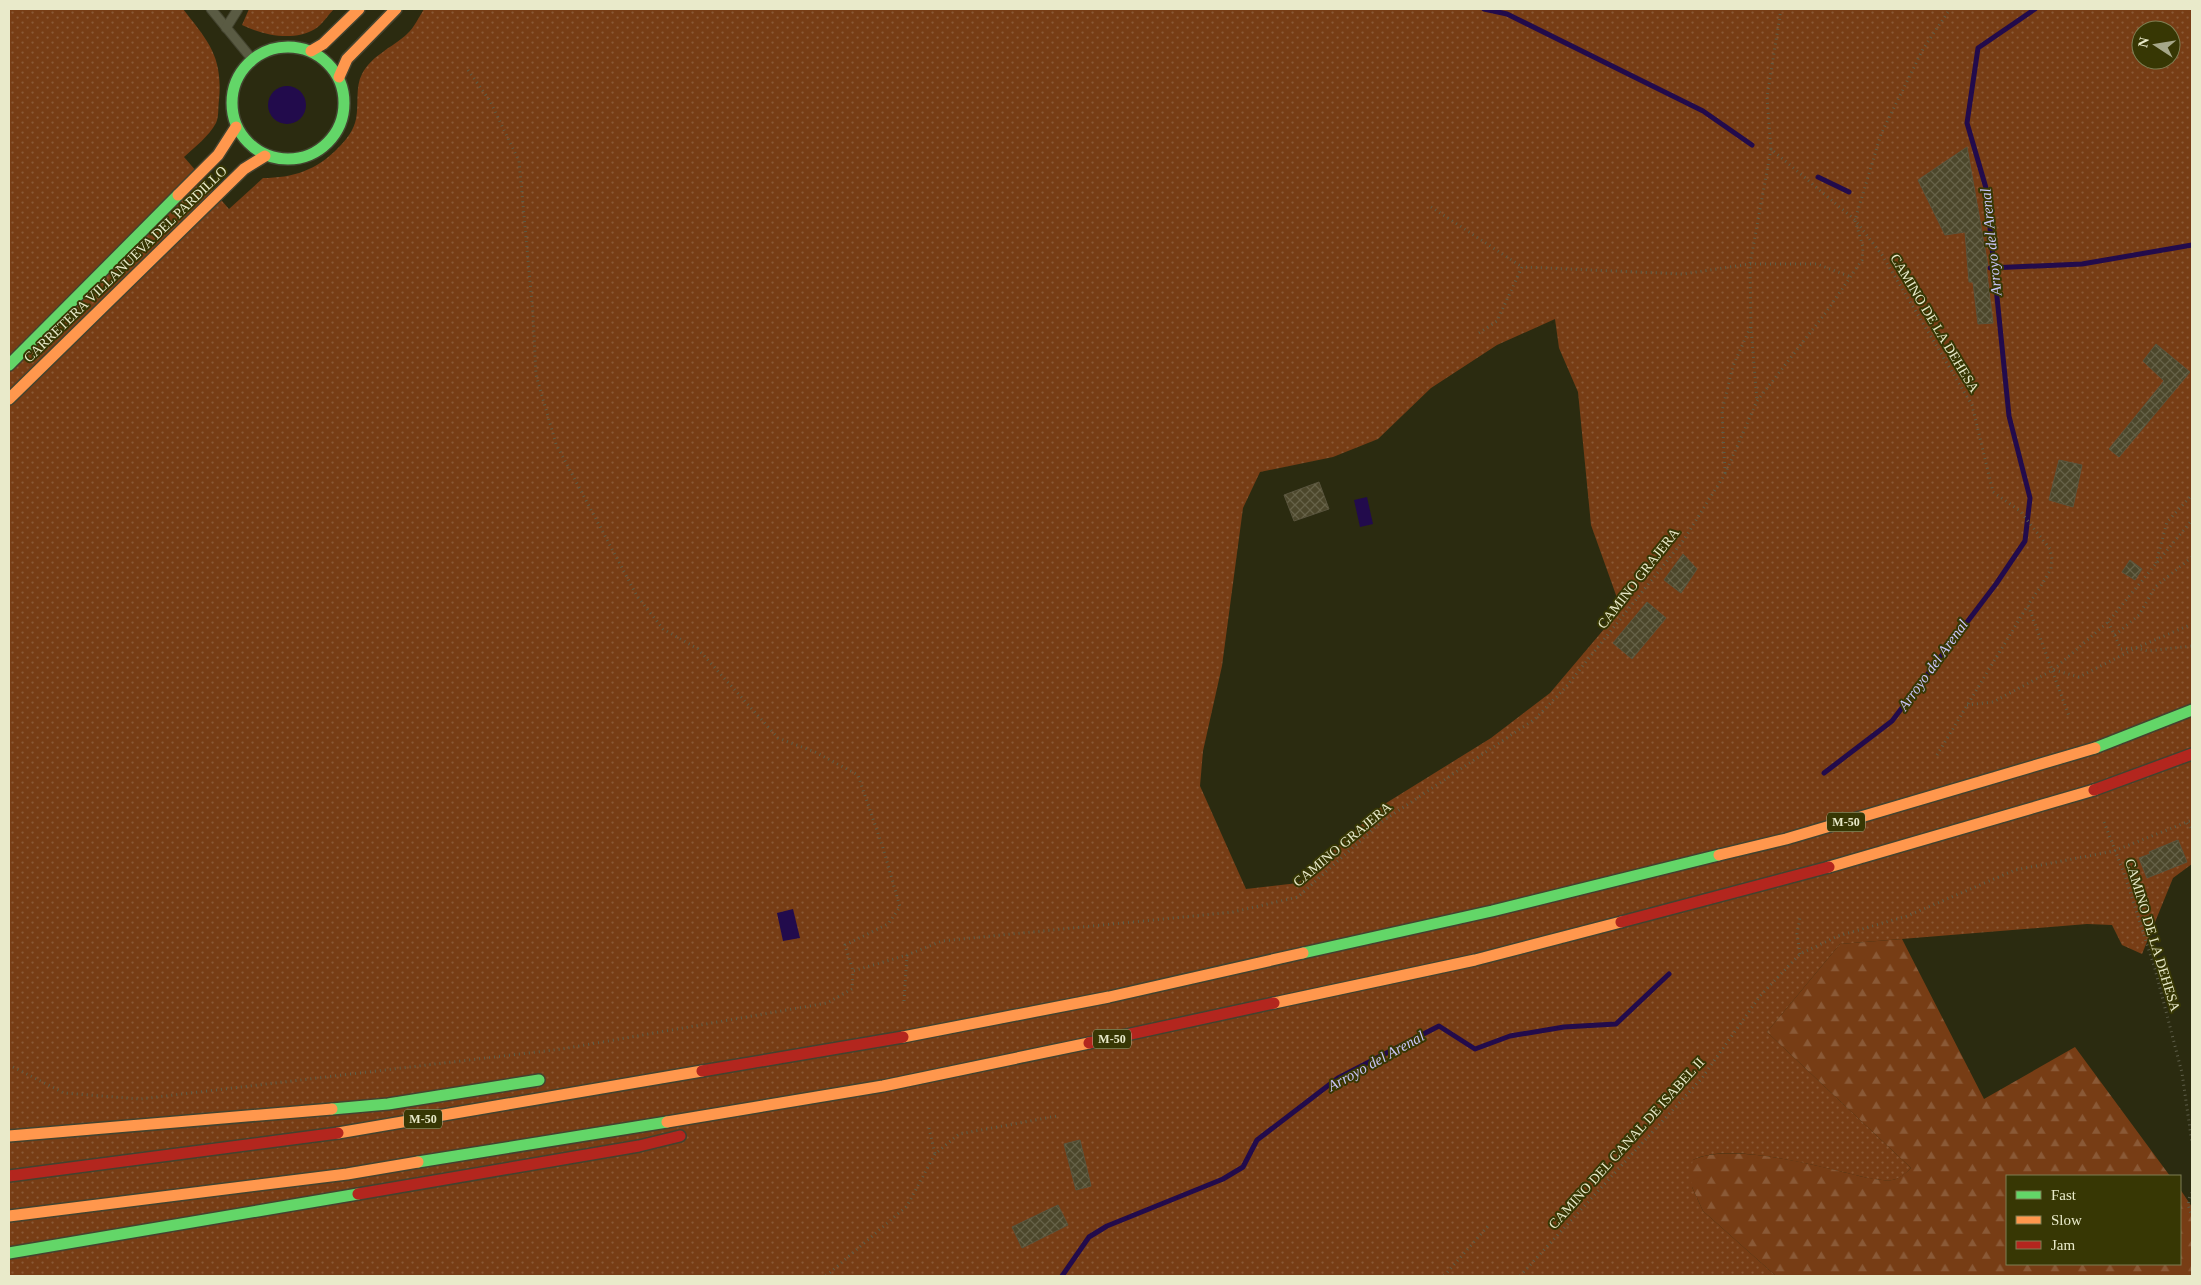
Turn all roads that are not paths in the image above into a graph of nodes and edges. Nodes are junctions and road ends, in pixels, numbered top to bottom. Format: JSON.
{"nodes":[{"id":1,"x":211,"y":9,"type":"edge"},
{"id":2,"x":238,"y":9,"type":"edge"},
{"id":3,"x":359,"y":9,"type":"edge"},
{"id":4,"x":396,"y":9,"type":"edge"},
{"id":5,"x":226,"y":28,"type":"junction"},
{"id":6,"x":311,"y":51,"type":"junction"},
{"id":7,"x":252,"y":59,"type":"junction"},
{"id":8,"x":338,"y":77,"type":"junction"},
{"id":9,"x":236,"y":127,"type":"junction"},
{"id":10,"x":265,"y":156,"type":"junction"},
{"id":11,"x":9,"y":365,"type":"edge"},
{"id":12,"x":9,"y":399,"type":"edge"},
{"id":13,"x":2192,"y":710,"type":"edge"},
{"id":14,"x":2192,"y":754,"type":"edge"},
{"id":15,"x":836,"y":1047,"type":"junction"},
{"id":16,"x":758,"y":1049,"type":"dead end"},
{"id":17,"x":553,"y":1078,"type":"dead end"},
{"id":18,"x":883,"y":1086,"type":"junction"},
{"id":19,"x":733,"y":1123,"type":"dead end"},
{"id":20,"x":695,"y":1132,"type":"dead end"},
{"id":21,"x":9,"y":1136,"type":"edge"},
{"id":22,"x":9,"y":1176,"type":"edge"},
{"id":23,"x":9,"y":1216,"type":"edge"},
{"id":24,"x":9,"y":1253,"type":"edge"}],
"edges":[{"from":1,"to":5,"type":"lane"},
{"from":2,"to":5,"type":"lane"},
{"from":3,"to":6,"type":"main road"},
{"from":4,"to":8,"type":"main road"},
{"from":5,"to":7,"type":"lane"},
{"from":6,"to":7,"type":"main road"},
{"from":6,"to":8,"type":"main road"},
{"from":7,"to":9,"type":"main road"},
{"from":8,"to":10,"type":"main road"},
{"from":9,"to":10,"type":"main road"},
{"from":9,"to":11,"type":"main road","name":"CARRETERA VILLANUEVA DEL PARDILLO"},
{"from":10,"to":12,"type":"main road","name":"CARRETERA VILLANUEVA DEL PARDILLO"},
{"from":13,"to":15,"type":"main road","number":"M-50"},
{"from":14,"to":18,"type":"main road","number":"M-50"},
{"from":15,"to":16,"type":"main road"},
{"from":15,"to":22,"type":"main road","number":"M-50"},
{"from":17,"to":21,"type":"main road"},
{"from":18,"to":19,"type":"main road"},
{"from":18,"to":23,"type":"main road","number":"M-50"},
{"from":20,"to":24,"type":"main road"}]}
